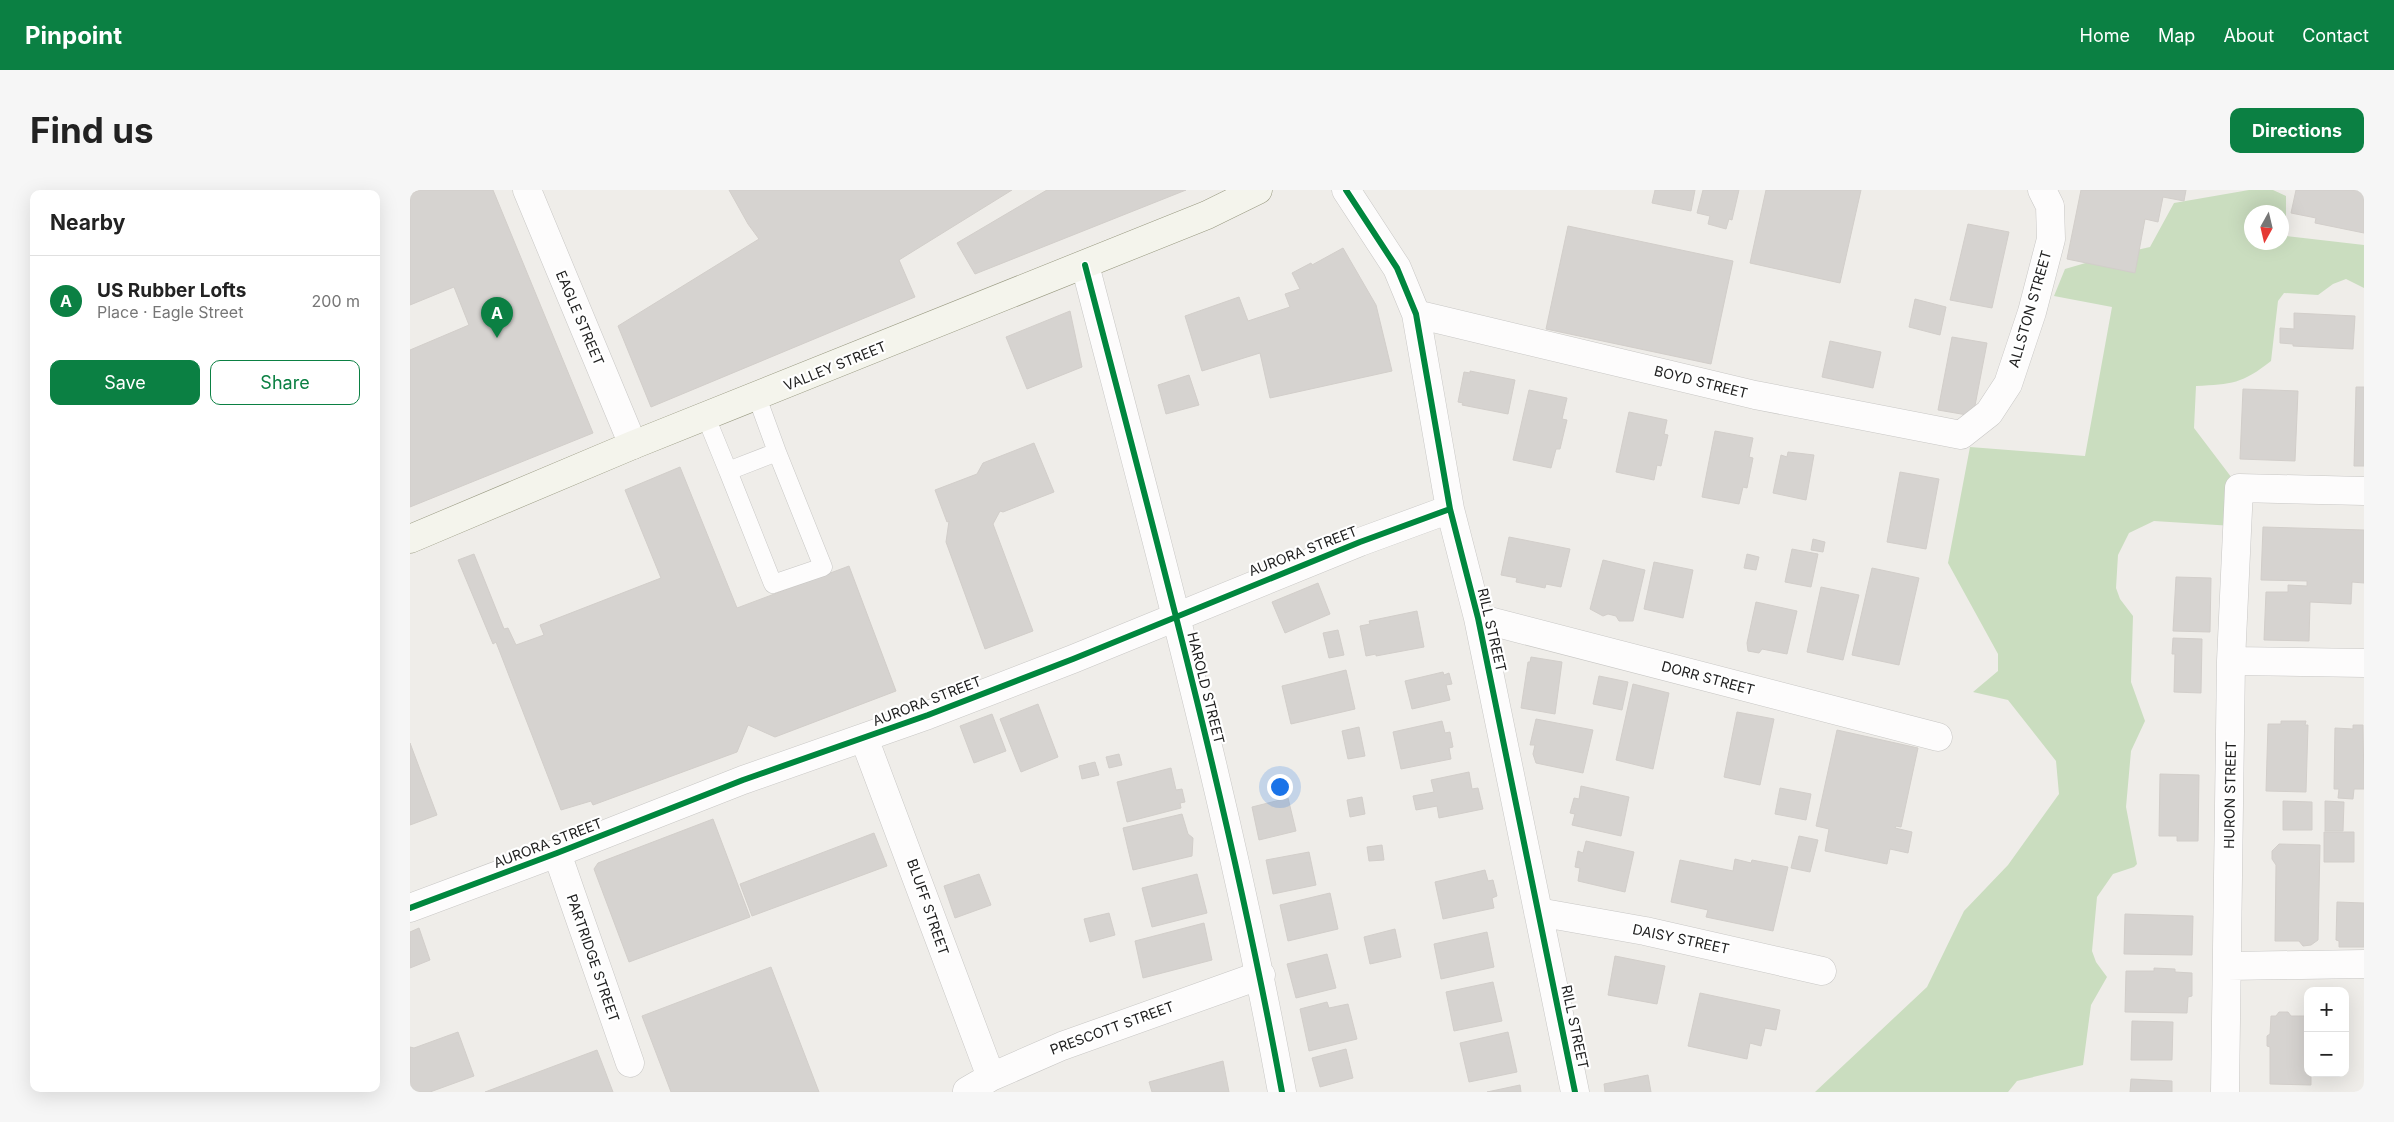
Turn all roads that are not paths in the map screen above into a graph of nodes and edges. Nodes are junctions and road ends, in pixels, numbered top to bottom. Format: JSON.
{"nodes":[{"id":1,"x":527,"y":190,"type":"edge"},
{"id":2,"x":1258,"y":190,"type":"edge"},
{"id":3,"x":1346,"y":190,"type":"edge"},
{"id":4,"x":2043,"y":190,"type":"edge"},
{"id":5,"x":1085,"y":265,"type":"junction"},
{"id":6,"x":1416,"y":314,"type":"junction"},
{"id":7,"x":757,"y":397,"type":"junction"},
{"id":8,"x":706,"y":416,"type":"junction"},
{"id":9,"x":1983,"y":420,"type":"joint"},
{"id":10,"x":633,"y":445,"type":"junction"},
{"id":11,"x":777,"y":452,"type":"junction"},
{"id":12,"x":728,"y":470,"type":"junction"},
{"id":13,"x":2364,"y":492,"type":"edge"},
{"id":14,"x":1450,"y":509,"type":"junction"},
{"id":15,"x":410,"y":539,"type":"edge"},
{"id":16,"x":1176,"y":617,"type":"junction"},
{"id":17,"x":1478,"y":618,"type":"junction"},
{"id":18,"x":2232,"y":661,"type":"junction"},
{"id":19,"x":2364,"y":663,"type":"edge"},
{"id":20,"x":1938,"y":737,"type":"dead end"},
{"id":21,"x":864,"y":738,"type":"junction"},
{"id":22,"x":557,"y":853,"type":"junction"},
{"id":23,"x":410,"y":908,"type":"edge"},
{"id":24,"x":1538,"y":912,"type":"junction"},
{"id":25,"x":2364,"y":964,"type":"edge"},
{"id":26,"x":2228,"y":966,"type":"junction"},
{"id":27,"x":1822,"y":971,"type":"dead end"},
{"id":28,"x":1261,"y":976,"type":"junction"},
{"id":29,"x":630,"y":1063,"type":"dead end"},
{"id":30,"x":991,"y":1077,"type":"junction"},
{"id":31,"x":967,"y":1091,"type":"dead end"},
{"id":32,"x":1282,"y":1092,"type":"edge"},
{"id":33,"x":1575,"y":1092,"type":"edge"},
{"id":34,"x":2225,"y":1092,"type":"edge"}],
"edges":[{"from":1,"to":10,"type":"street","name":"EAGLE STREET"},
{"from":2,"to":5,"type":"main road","name":"VALLEY STREET"},
{"from":3,"to":6,"type":"street","name":"RILL STREET"},
{"from":4,"to":9,"type":"street","name":"ALLSTON STREET"},
{"from":5,"to":7,"type":"main road","name":"VALLEY STREET"},
{"from":5,"to":16,"type":"street","name":"HAROLD STREET"},
{"from":6,"to":9,"type":"street","name":"BOYD STREET"},
{"from":6,"to":14,"type":"street","name":"RILL STREET"},
{"from":7,"to":8,"type":"main road","name":"VALLEY STREET"},
{"from":7,"to":11,"type":"lane"},
{"from":8,"to":10,"type":"main road","name":"VALLEY STREET"},
{"from":8,"to":12,"type":"lane"},
{"from":10,"to":15,"type":"main road","name":"VALLEY STREET"},
{"from":11,"to":12,"type":"lane"},
{"from":11,"to":12,"type":"lane"},
{"from":13,"to":18,"type":"street","name":"HURON STREET"},
{"from":14,"to":16,"type":"street","name":"AURORA STREET"},
{"from":14,"to":17,"type":"street","name":"RILL STREET"},
{"from":16,"to":21,"type":"street","name":"AURORA STREET"},
{"from":16,"to":28,"type":"street","name":"HAROLD STREET"},
{"from":17,"to":20,"type":"street","name":"DORR STREET"},
{"from":17,"to":24,"type":"street","name":"RILL STREET"},
{"from":18,"to":19,"type":"street"},
{"from":18,"to":26,"type":"street","name":"HURON STREET"},
{"from":21,"to":22,"type":"street","name":"AURORA STREET"},
{"from":21,"to":30,"type":"street","name":"BLUFF STREET"},
{"from":22,"to":23,"type":"street","name":"AURORA STREET"},
{"from":22,"to":29,"type":"street","name":"PARTRIDGE STREET"},
{"from":24,"to":27,"type":"street","name":"DAISY STREET"},
{"from":24,"to":33,"type":"street","name":"RILL STREET"},
{"from":25,"to":26,"type":"street"},
{"from":26,"to":34,"type":"street","name":"HURON STREET"},
{"from":28,"to":30,"type":"street","name":"PRESCOTT STREET"},
{"from":28,"to":32,"type":"street","name":"HAROLD STREET"},
{"from":30,"to":31,"type":"street","name":"PRESCOTT STREET"}]}
